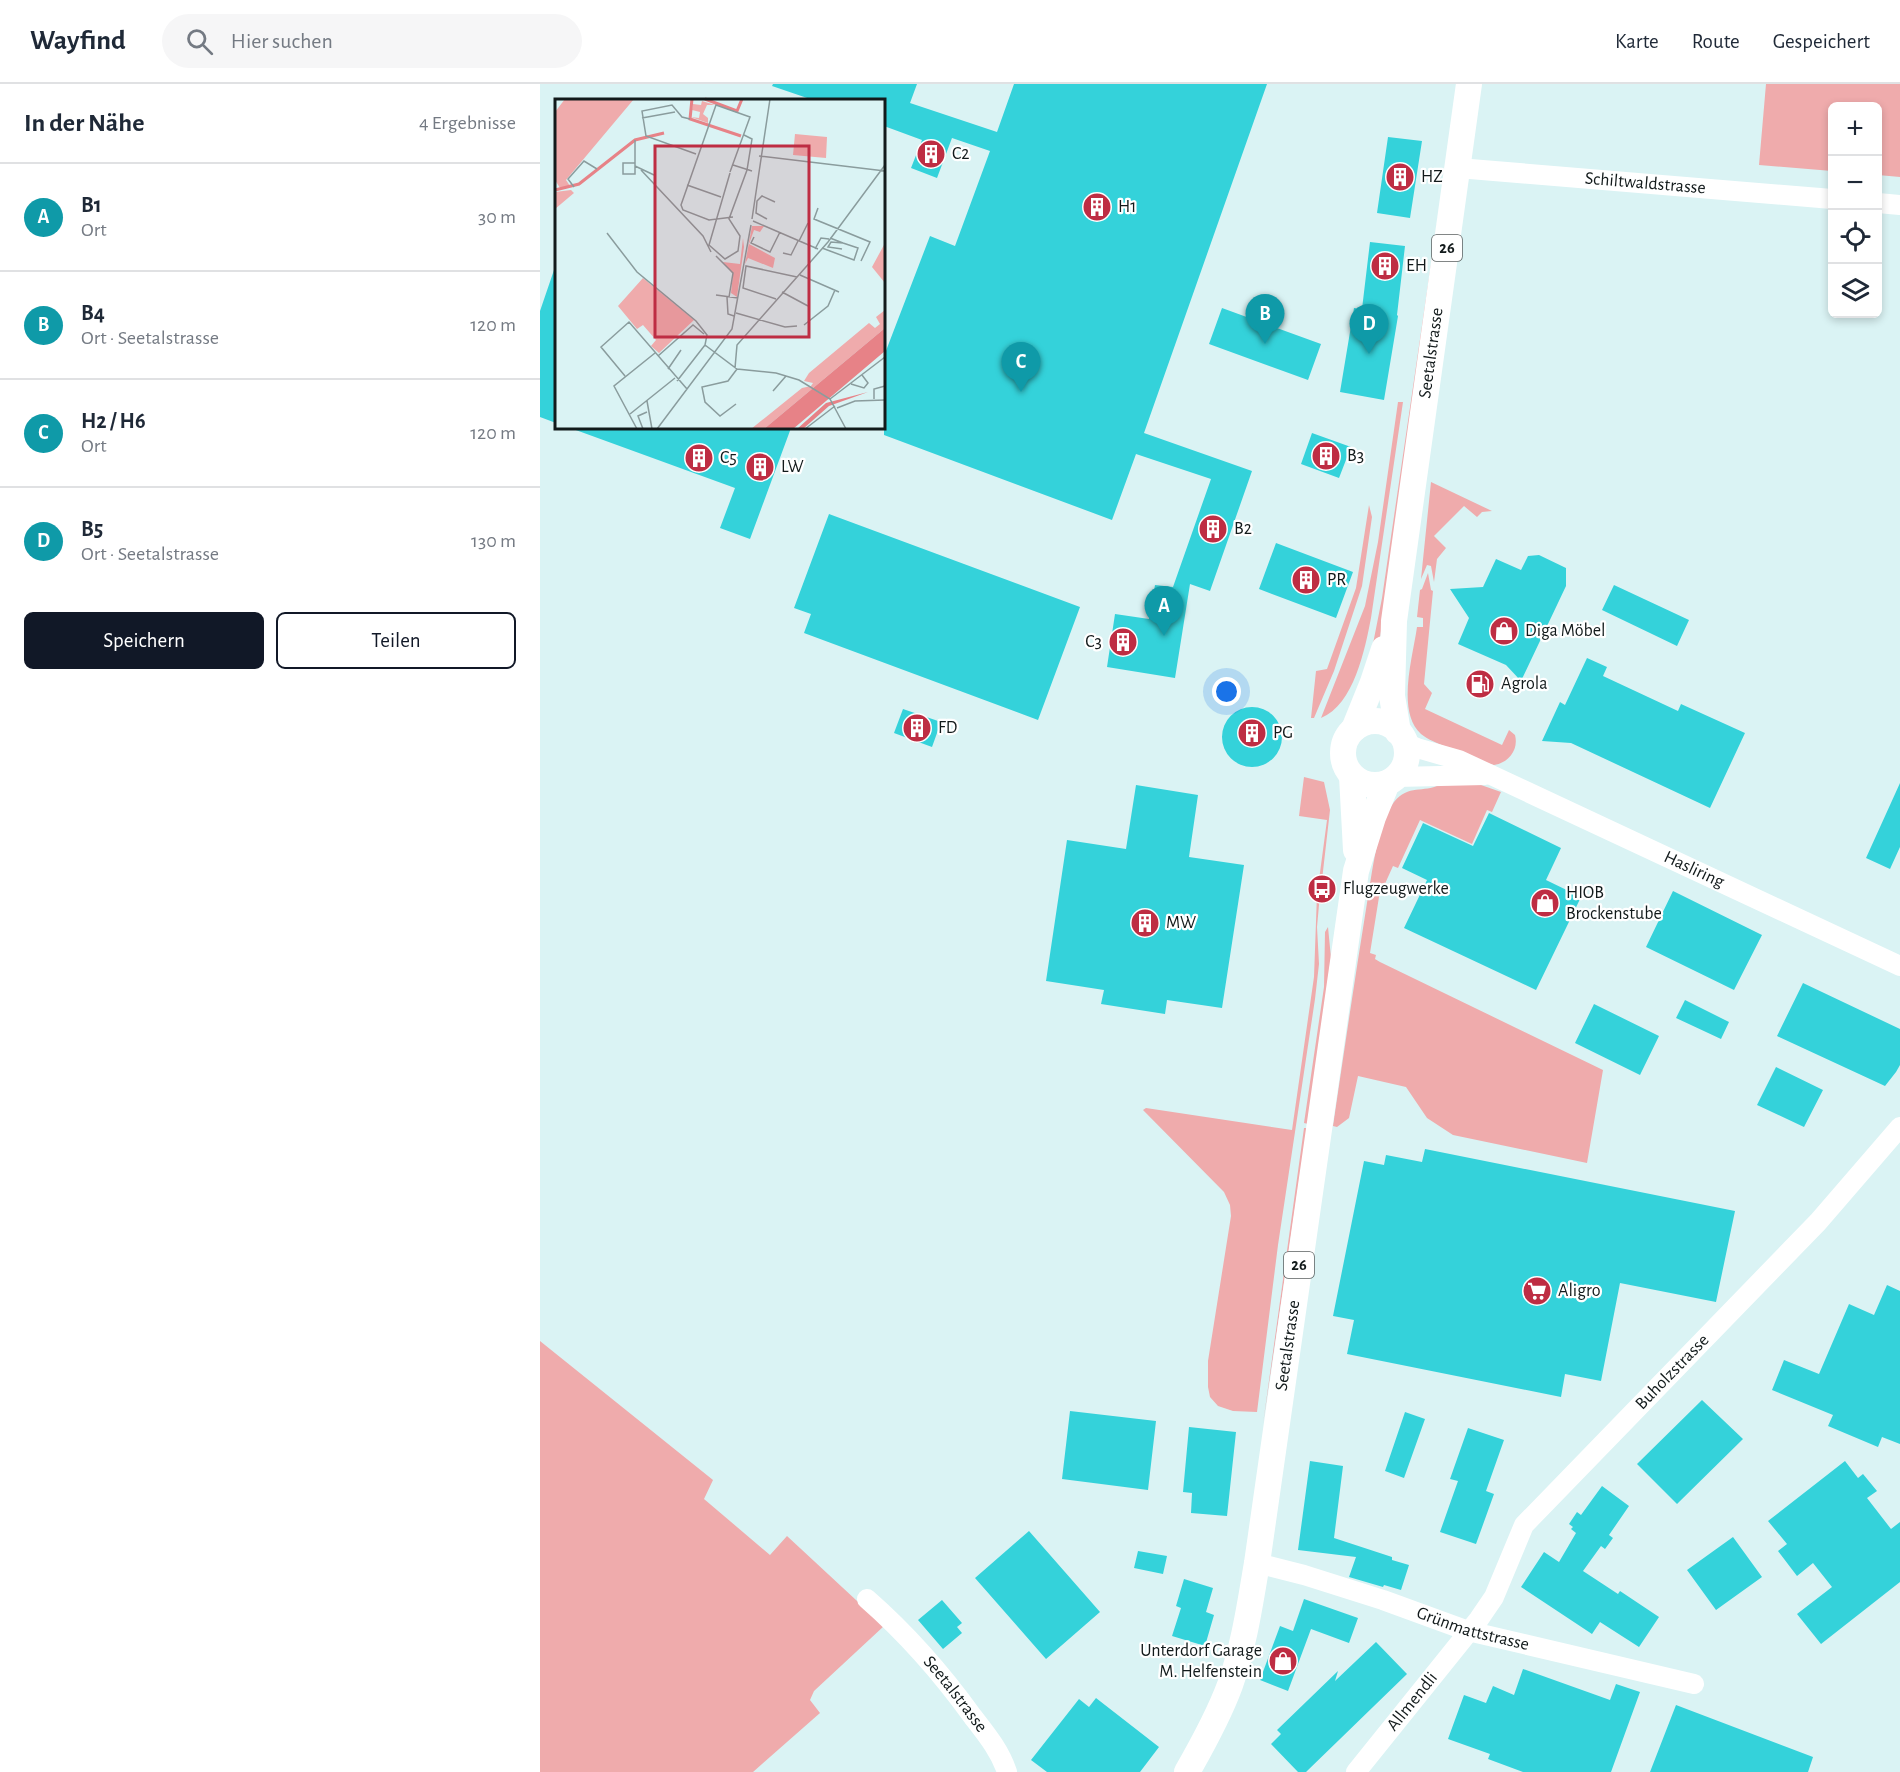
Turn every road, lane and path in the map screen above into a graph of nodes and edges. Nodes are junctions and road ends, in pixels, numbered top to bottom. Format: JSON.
{"nodes":[{"id":1,"x":1469,"y":84,"type":"edge"},
{"id":2,"x":1458,"y":168,"type":"junction"},
{"id":3,"x":1828,"y":199,"type":"edge"},
{"id":4,"x":1882,"y":203,"type":"edge"},
{"id":5,"x":1900,"y":205,"type":"edge"},
{"id":6,"x":1394,"y":621,"type":"junction"},
{"id":7,"x":1354,"y":729,"type":"junction"},
{"id":8,"x":1401,"y":737,"type":"junction"},
{"id":9,"x":1488,"y":775,"type":"junction"},
{"id":10,"x":1352,"y":776,"type":"junction"},
{"id":11,"x":1391,"y":780,"type":"junction"},
{"id":12,"x":1356,"y":871,"type":"junction"},
{"id":13,"x":1900,"y":966,"type":"edge"},
{"id":14,"x":1900,"y":1127,"type":"edge"},
{"id":15,"x":1257,"y":1563,"type":"junction"},
{"id":16,"x":867,"y":1599,"type":"dead end"},
{"id":17,"x":1468,"y":1631,"type":"junction"},
{"id":18,"x":1694,"y":1684,"type":"dead end"},
{"id":19,"x":1007,"y":1772,"type":"edge"},
{"id":20,"x":1187,"y":1772,"type":"edge"},
{"id":21,"x":1356,"y":1772,"type":"edge"}],
"edges":[{"from":1,"to":2,"type":"main road","name":"Seetalstrasse","number":"26"},
{"from":2,"to":3,"type":"street","name":"Schiltwaldstrasse"},
{"from":2,"to":6,"type":"main road","name":"Seetalstrasse","number":"26"},
{"from":4,"to":5,"type":"street"},
{"from":6,"to":7,"type":"main road","name":"Seetalstrasse","number":"26"},
{"from":6,"to":8,"type":"main road","name":"Seetalstrasse","number":"26"},
{"from":7,"to":8,"type":"main road"},
{"from":7,"to":10,"type":"main road"},
{"from":8,"to":9,"type":"street","name":"Hasliring"},
{"from":8,"to":11,"type":"main road"},
{"from":9,"to":11,"type":"street","name":"Hasliring"},
{"from":9,"to":13,"type":"street","name":"Hasliring"},
{"from":10,"to":11,"type":"main road"},
{"from":10,"to":12,"type":"main road","name":"Seetalstrasse","number":"26"},
{"from":11,"to":12,"type":"main road","name":"Seetalstrasse","number":"26"},
{"from":12,"to":15,"type":"main road","name":"Seetalstrasse","number":"26"},
{"from":14,"to":17,"type":"street","name":"Buholzstrasse"},
{"from":15,"to":17,"type":"street","name":"Grünmattstrasse"},
{"from":15,"to":20,"type":"main road","name":"Seetalstrasse","number":"26"},
{"from":16,"to":19,"type":"street","name":"Seetalstrasse"},
{"from":17,"to":18,"type":"street","name":"Grünmattstrasse"},
{"from":17,"to":21,"type":"street","name":"Allmendli"}]}
